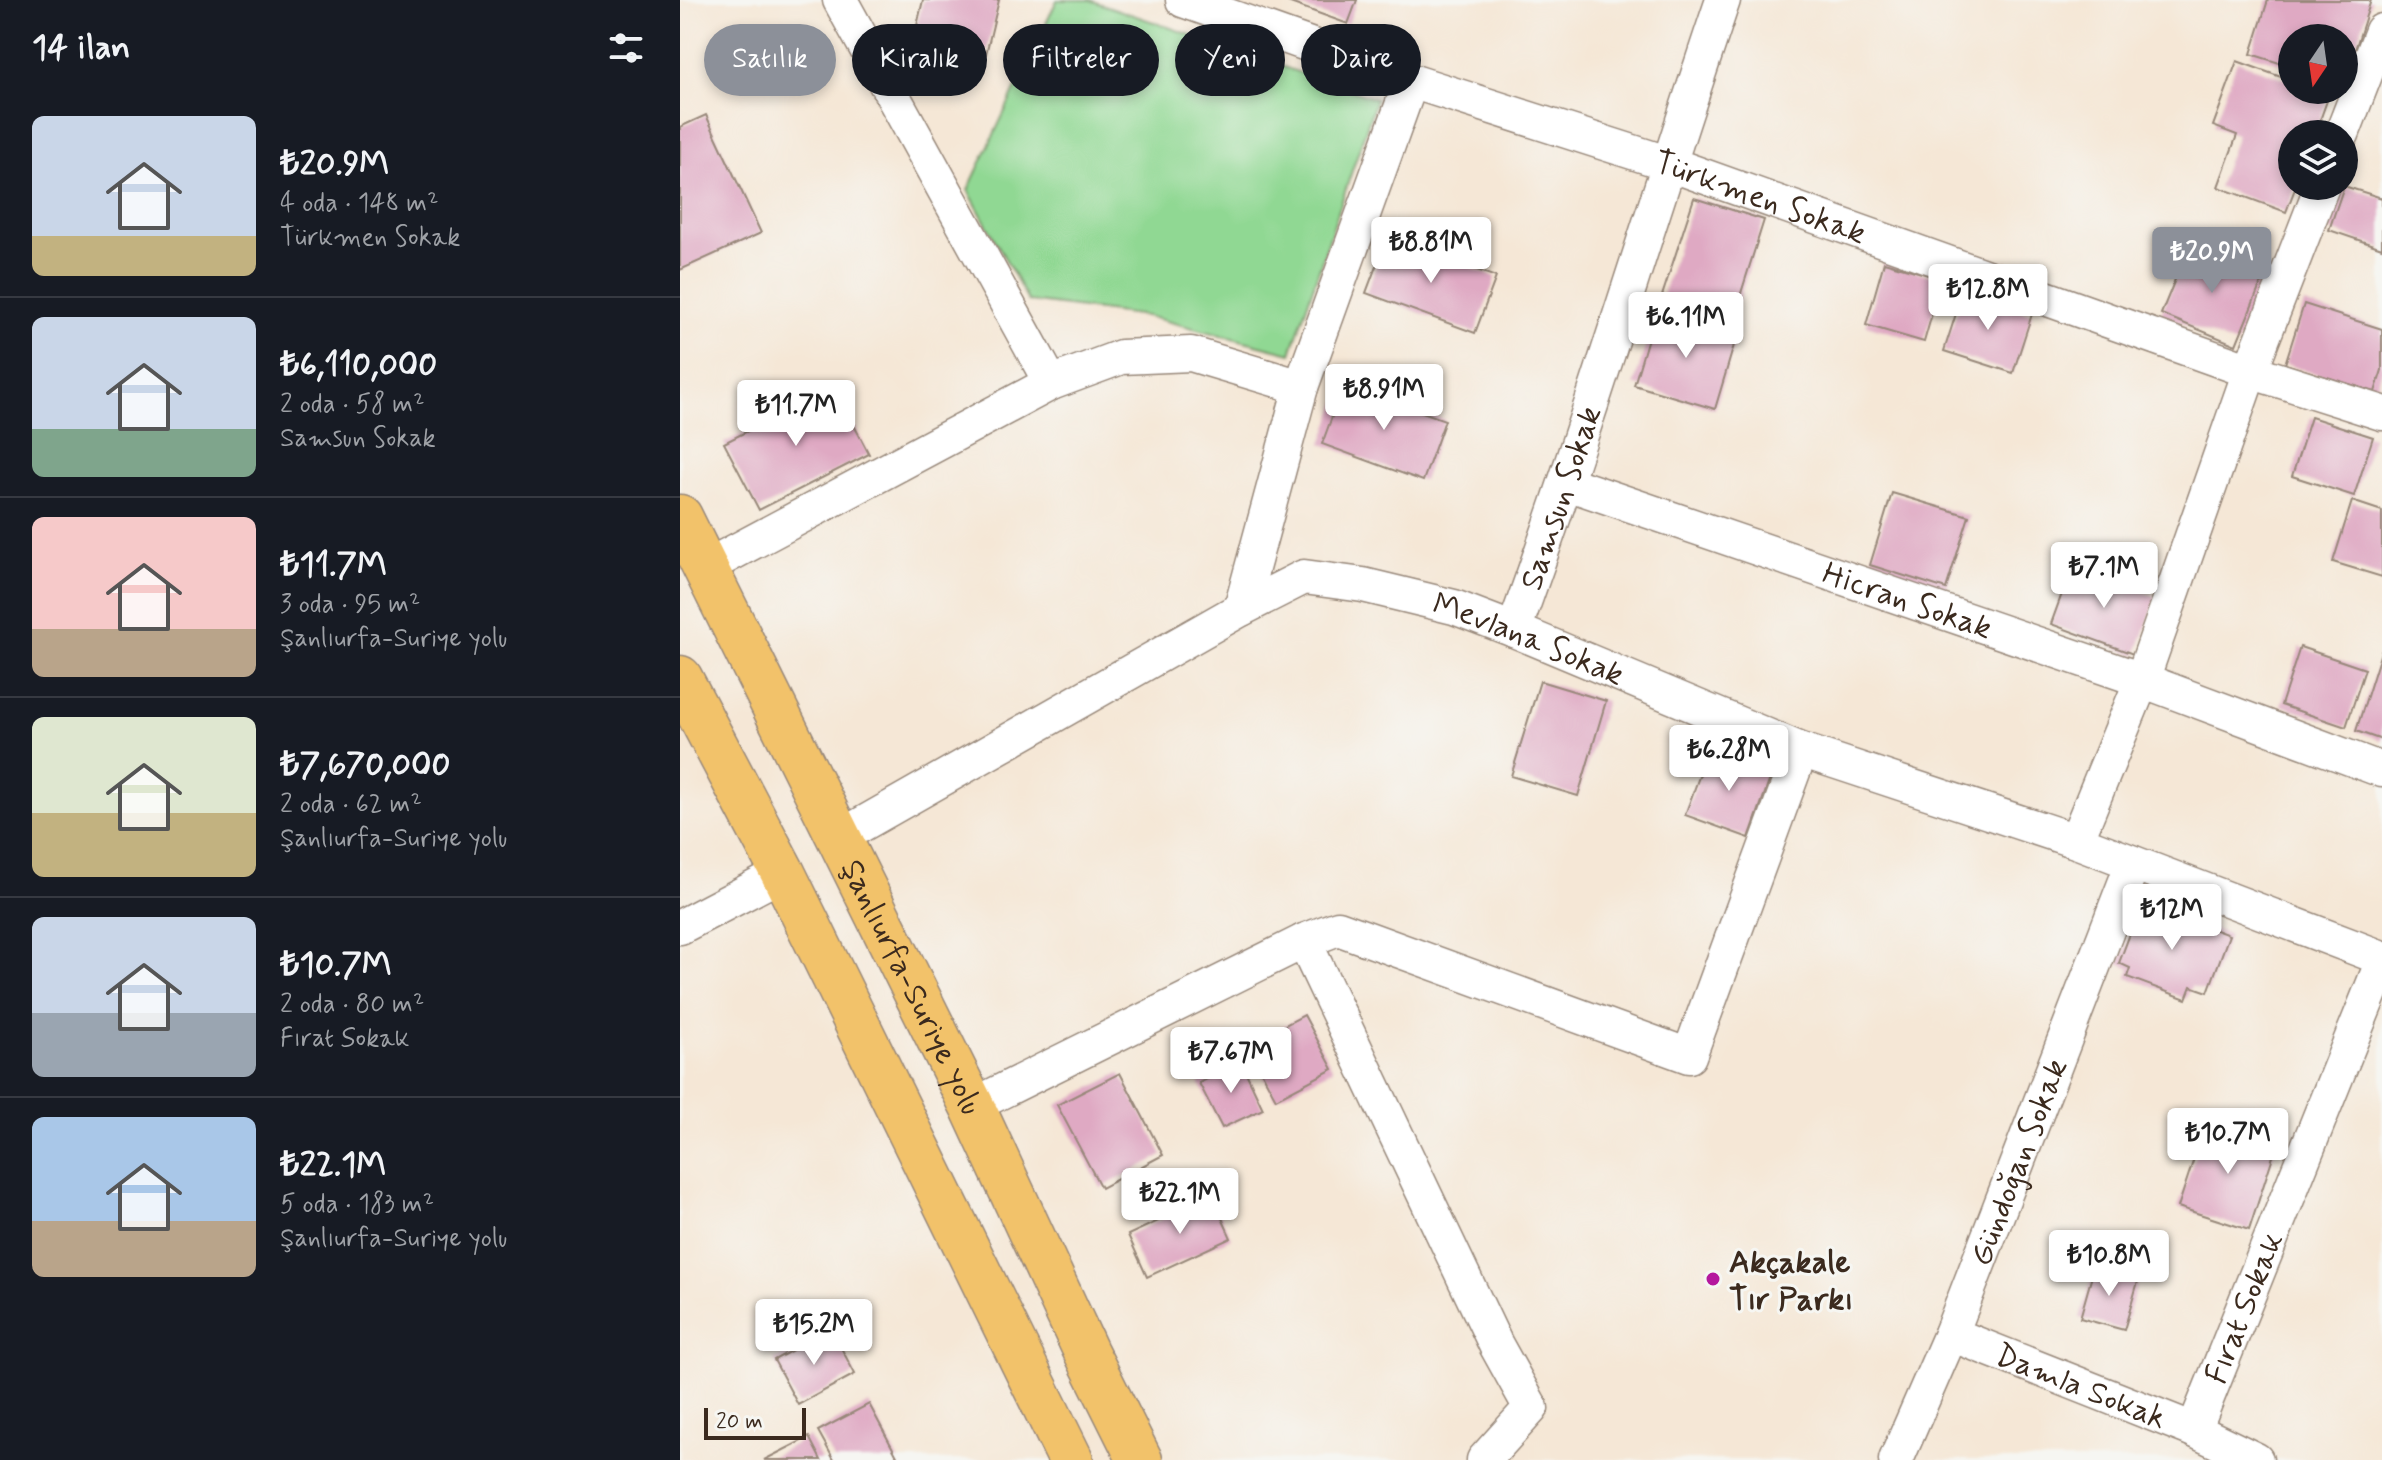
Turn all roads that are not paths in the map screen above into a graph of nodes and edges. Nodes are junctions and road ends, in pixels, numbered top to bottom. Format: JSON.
{"nodes":[{"id":1,"x":840,"y":0,"type":"edge"},
{"id":2,"x":1183,"y":0,"type":"edge"},
{"id":3,"x":1723,"y":0,"type":"edge"},
{"id":4,"x":2382,"y":31,"type":"edge"},
{"id":5,"x":1301,"y":42,"type":"edge"},
{"id":6,"x":1421,"y":84,"type":"edge"},
{"id":7,"x":1406,"y":96,"type":"edge"},
{"id":8,"x":2347,"y":120,"type":"edge"},
{"id":9,"x":1667,"y":163,"type":"junction"},
{"id":10,"x":2317,"y":200,"type":"edge"},
{"id":11,"x":2250,"y":371,"type":"junction"},
{"id":12,"x":1051,"y":383,"type":"junction"},
{"id":13,"x":1301,"y":387,"type":"junction"},
{"id":14,"x":2382,"y":413,"type":"edge"},
{"id":15,"x":1567,"y":483,"type":"junction"},
{"id":16,"x":680,"y":517,"type":"edge"},
{"id":17,"x":704,"y":568,"type":"junction"},
{"id":18,"x":1241,"y":609,"type":"junction"},
{"id":19,"x":1514,"y":630,"type":"junction"},
{"id":20,"x":680,"y":678,"type":"edge"},
{"id":21,"x":2142,"y":680,"type":"junction"},
{"id":22,"x":1801,"y":750,"type":"junction"},
{"id":23,"x":2382,"y":770,"type":"edge"},
{"id":24,"x":838,"y":838,"type":"junction"},
{"id":25,"x":2076,"y":841,"type":"junction"},
{"id":26,"x":2133,"y":863,"type":"junction"},
{"id":27,"x":783,"y":873,"type":"junction"},
{"id":28,"x":680,"y":927,"type":"edge"},
{"id":29,"x":1304,"y":941,"type":"junction"},
{"id":30,"x":2382,"y":960,"type":"edge"},
{"id":31,"x":972,"y":1106,"type":"junction"},
{"id":32,"x":1951,"y":1334,"type":"junction"},
{"id":33,"x":2194,"y":1430,"type":"junction"},
{"id":34,"x":1071,"y":1460,"type":"edge"},
{"id":35,"x":1140,"y":1460,"type":"edge"},
{"id":36,"x":1484,"y":1460,"type":"edge"},
{"id":37,"x":1896,"y":1460,"type":"edge"},
{"id":38,"x":2256,"y":1460,"type":"edge"}],
"edges":[{"from":1,"to":12,"type":"street"},
{"from":2,"to":5,"type":"street","name":"Türkmen Sokak"},
{"from":3,"to":9,"type":"street","name":"Samsun Sokak"},
{"from":4,"to":8,"type":"street"},
{"from":6,"to":9,"type":"street","name":"Türkmen Sokak"},
{"from":7,"to":13,"type":"street"},
{"from":9,"to":11,"type":"street","name":"Türkmen Sokak"},
{"from":9,"to":15,"type":"street","name":"Samsun Sokak"},
{"from":10,"to":11,"type":"street"},
{"from":11,"to":14,"type":"street","name":"Türkmen Sokak"},
{"from":11,"to":21,"type":"street"},
{"from":12,"to":13,"type":"street"},
{"from":12,"to":17,"type":"street"},
{"from":13,"to":18,"type":"street"},
{"from":15,"to":19,"type":"street","name":"Samsun Sokak"},
{"from":15,"to":21,"type":"street","name":"Hicran Sokak"},
{"from":16,"to":17,"type":"main road","name":"Şanlıurfa-Suriye yolu"},
{"from":17,"to":24,"type":"main road","name":"Şanlıurfa-Suriye yolu"},
{"from":18,"to":19,"type":"street","name":"Mevlana Sokak"},
{"from":18,"to":24,"type":"street","name":"Mevlana Sokak"},
{"from":19,"to":22,"type":"street","name":"Mevlana Sokak"},
{"from":20,"to":27,"type":"main road","name":"Şanlıurfa-Suriye yolu"},
{"from":21,"to":23,"type":"street","name":"Hicran Sokak"},
{"from":21,"to":25,"type":"street"},
{"from":22,"to":25,"type":"street","name":"Mevlana Sokak"},
{"from":22,"to":29,"type":"street"},
{"from":24,"to":31,"type":"main road","name":"Şanlıurfa-Suriye yolu"},
{"from":25,"to":26,"type":"street","name":"Mevlana Sokak"},
{"from":26,"to":30,"type":"street","name":"Mevlana Sokak"},
{"from":26,"to":32,"type":"street","name":"Gündoğan Sokak"},
{"from":27,"to":28,"type":"street"},
{"from":27,"to":34,"type":"main road","name":"Şanlıurfa-Suriye yolu"},
{"from":29,"to":31,"type":"street"},
{"from":29,"to":36,"type":"street"},
{"from":30,"to":33,"type":"street","name":"Fırat Sokak"},
{"from":31,"to":35,"type":"main road","name":"Şanlıurfa-Suriye yolu"},
{"from":32,"to":33,"type":"street","name":"Damla Sokak"},
{"from":32,"to":37,"type":"street","name":"Gündoğan Sokak"},
{"from":33,"to":38,"type":"street","name":"Damla Sokak"}]}
